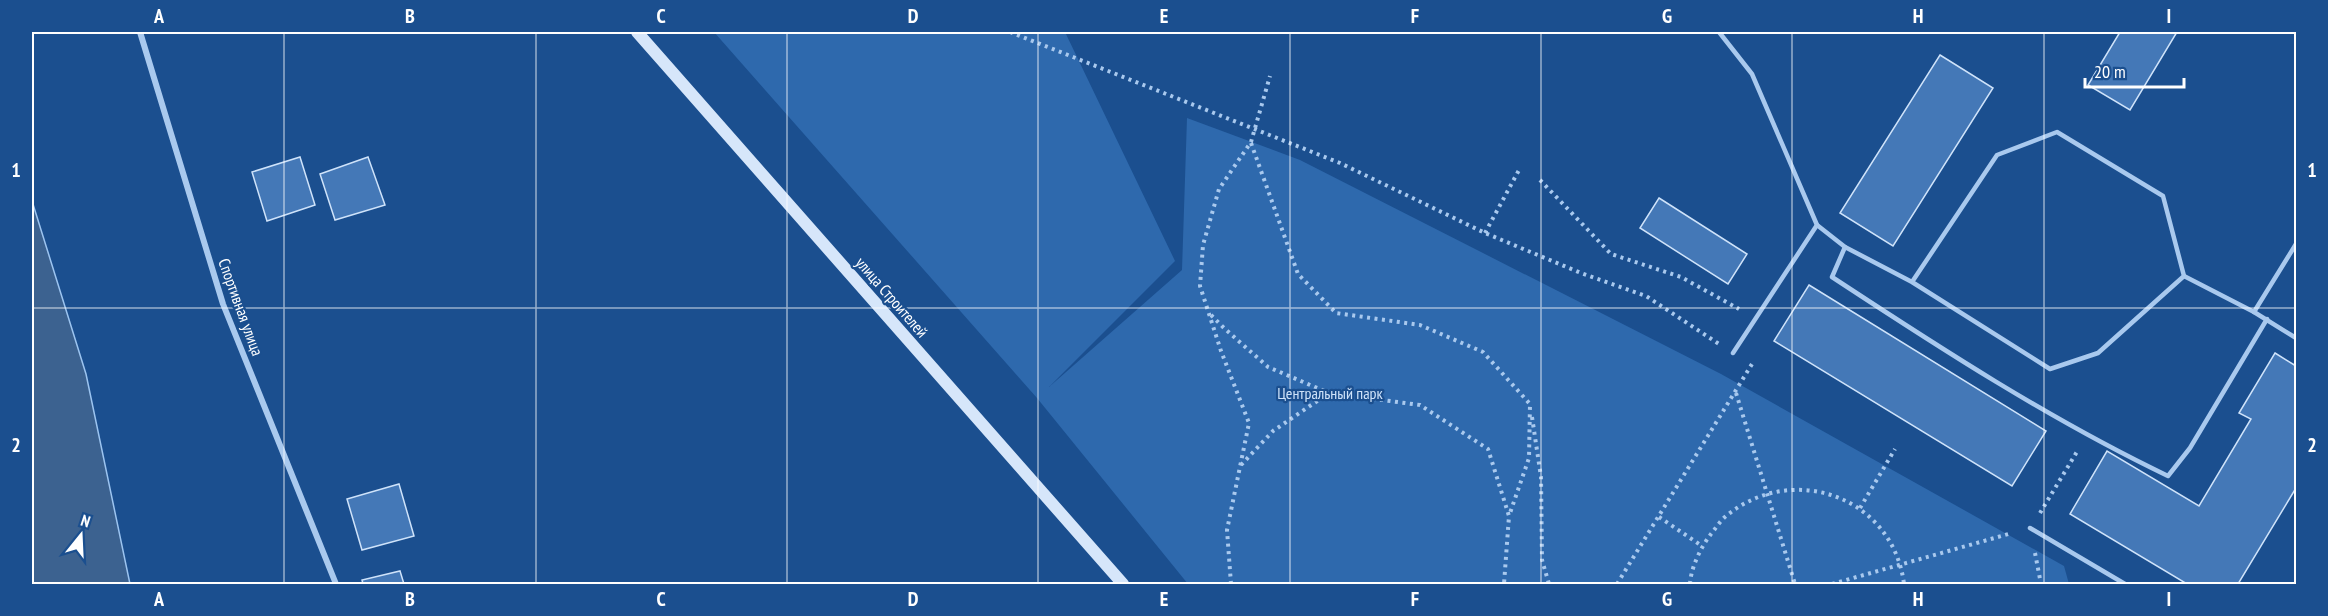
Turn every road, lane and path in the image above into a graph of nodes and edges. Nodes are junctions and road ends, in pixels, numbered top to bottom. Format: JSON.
{"nodes":[{"id":1,"x":140,"y":32,"type":"edge"},
{"id":2,"x":637,"y":32,"type":"edge"},
{"id":3,"x":1010,"y":32,"type":"edge"},
{"id":4,"x":1719,"y":32,"type":"edge"},
{"id":5,"x":1270,"y":76,"type":"dead end"},
{"id":6,"x":1255,"y":129,"type":"junction"},
{"id":7,"x":1251,"y":142,"type":"junction"},
{"id":8,"x":1519,"y":170,"type":"dead end"},
{"id":9,"x":1540,"y":180,"type":"dead end"},
{"id":10,"x":1817,"y":225,"type":"junction"},
{"id":11,"x":1485,"y":233,"type":"junction"},
{"id":12,"x":2296,"y":244,"type":"edge"},
{"id":13,"x":1845,"y":247,"type":"junction"},
{"id":14,"x":2184,"y":276,"type":"junction"},
{"id":15,"x":1912,"y":282,"type":"junction"},
{"id":16,"x":1209,"y":312,"type":"junction"},
{"id":17,"x":2254,"y":312,"type":"junction"},
{"id":18,"x":1755,"y":319,"type":"junction"},
{"id":19,"x":2267,"y":320,"type":"junction"},
{"id":20,"x":2296,"y":338,"type":"edge"},
{"id":21,"x":1732,"y":352,"type":"joint"},
{"id":22,"x":1752,"y":364,"type":"dead end"},
{"id":23,"x":1735,"y":392,"type":"junction"},
{"id":24,"x":1329,"y":393,"type":"junction"},
{"id":25,"x":1530,"y":404,"type":"junction"},
{"id":26,"x":2087,"y":435,"type":"junction"},
{"id":27,"x":1895,"y":449,"type":"dead end"},
{"id":28,"x":1241,"y":466,"type":"junction"},
{"id":29,"x":1767,"y":495,"type":"junction"},
{"id":30,"x":1860,"y":508,"type":"junction"},
{"id":31,"x":1509,"y":516,"type":"junction"},
{"id":32,"x":1659,"y":517,"type":"junction"},
{"id":33,"x":2030,"y":528,"type":"junction"},
{"id":34,"x":1702,"y":546,"type":"junction"},
{"id":35,"x":1902,"y":565,"type":"junction"},
{"id":36,"x":336,"y":585,"type":"edge"},
{"id":37,"x":1123,"y":585,"type":"edge"},
{"id":38,"x":1231,"y":585,"type":"edge"},
{"id":39,"x":1504,"y":585,"type":"edge"},
{"id":40,"x":1549,"y":585,"type":"edge"},
{"id":41,"x":1617,"y":585,"type":"edge"},
{"id":42,"x":1690,"y":585,"type":"edge"},
{"id":43,"x":1795,"y":585,"type":"edge"},
{"id":44,"x":1832,"y":585,"type":"edge"},
{"id":45,"x":1904,"y":585,"type":"edge"},
{"id":46,"x":2126,"y":585,"type":"edge"}],
"edges":[{"from":1,"to":36,"type":"street","name":"Спортивная улица"},
{"from":2,"to":37,"type":"main road","name":"улица Строителей"},
{"from":3,"to":6,"type":"path"},
{"from":4,"to":10,"type":"lane"},
{"from":5,"to":6,"type":"path"},
{"from":6,"to":7,"type":"path"},
{"from":6,"to":11,"type":"path"},
{"from":7,"to":16,"type":"path"},
{"from":7,"to":25,"type":"path"},
{"from":8,"to":11,"type":"path"},
{"from":9,"to":18,"type":"path"},
{"from":10,"to":13,"type":"lane"},
{"from":10,"to":18,"type":"lane"},
{"from":11,"to":21,"type":"path"},
{"from":12,"to":17,"type":"lane"},
{"from":13,"to":15,"type":"lane"},
{"from":13,"to":26,"type":"lane"},
{"from":14,"to":15,"type":"lane"},
{"from":14,"to":15,"type":"lane"},
{"from":14,"to":17,"type":"lane"},
{"from":16,"to":24,"type":"path"},
{"from":16,"to":28,"type":"path"},
{"from":17,"to":19,"type":"lane"},
{"from":18,"to":21,"type":"lane"},
{"from":19,"to":20,"type":"lane"},
{"from":19,"to":26,"type":"lane"},
{"from":22,"to":23,"type":"path"},
{"from":23,"to":29,"type":"path"},
{"from":23,"to":32,"type":"path"},
{"from":24,"to":28,"type":"path"},
{"from":24,"to":31,"type":"path"},
{"from":25,"to":31,"type":"path"},
{"from":25,"to":40,"type":"path"},
{"from":26,"to":33,"type":"path"},
{"from":27,"to":30,"type":"path"},
{"from":28,"to":38,"type":"path"},
{"from":29,"to":30,"type":"path"},
{"from":29,"to":34,"type":"path"},
{"from":29,"to":43,"type":"path"},
{"from":30,"to":35,"type":"path"},
{"from":31,"to":39,"type":"path"},
{"from":32,"to":34,"type":"path"},
{"from":32,"to":41,"type":"path"},
{"from":33,"to":35,"type":"path"},
{"from":33,"to":46,"type":"lane"},
{"from":34,"to":42,"type":"path"},
{"from":35,"to":44,"type":"path"},
{"from":35,"to":45,"type":"path"}]}
